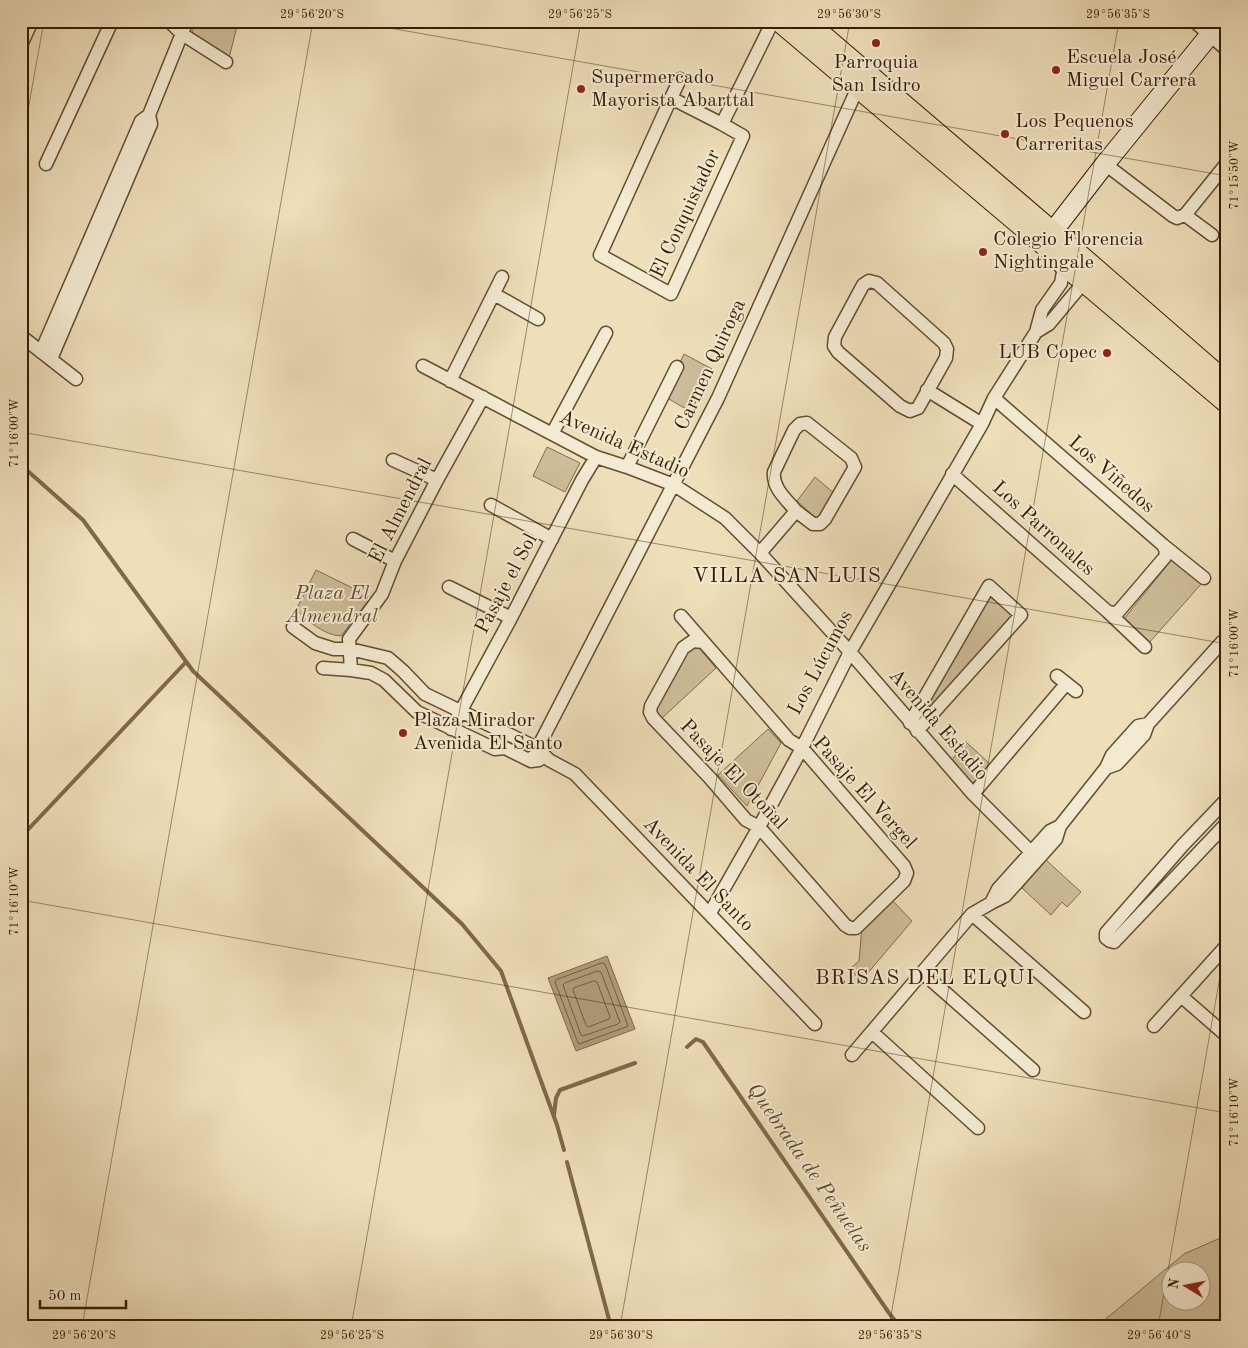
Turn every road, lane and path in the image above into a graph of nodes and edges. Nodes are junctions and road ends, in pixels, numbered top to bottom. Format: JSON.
{"nodes":[{"id":1,"x":32,"y":21,"type":"edge"},
{"id":2,"x":112,"y":21,"type":"edge"},
{"id":3,"x":168,"y":21,"type":"edge"},
{"id":4,"x":187,"y":21,"type":"edge"},
{"id":5,"x":773,"y":21,"type":"edge"},
{"id":6,"x":779,"y":21,"type":"edge"},
{"id":7,"x":806,"y":21,"type":"edge"},
{"id":8,"x":1194,"y":21,"type":"edge"},
{"id":9,"x":1215,"y":28,"type":"edge"},
{"id":10,"x":182,"y":34,"type":"junction"},
{"id":11,"x":21,"y":45,"type":"edge"},
{"id":12,"x":1227,"y":50,"type":"edge"},
{"id":13,"x":226,"y":62,"type":"dead end"},
{"id":14,"x":680,"y":79,"type":"dead end"},
{"id":15,"x":858,"y":87,"type":"junction"},
{"id":16,"x":671,"y":98,"type":"junction"},
{"id":17,"x":722,"y":124,"type":"junction"},
{"id":18,"x":1227,"y":163,"type":"edge"},
{"id":19,"x":46,"y":164,"type":"dead end"},
{"id":20,"x":1105,"y":164,"type":"junction"},
{"id":21,"x":1185,"y":214,"type":"junction"},
{"id":22,"x":1212,"y":235,"type":"dead end"},
{"id":23,"x":1048,"y":239,"type":"junction"},
{"id":24,"x":1063,"y":264,"type":"junction"},
{"id":25,"x":1090,"y":275,"type":"junction"},
{"id":26,"x":502,"y":278,"type":"dead end"},
{"id":27,"x":494,"y":294,"type":"junction"},
{"id":28,"x":538,"y":319,"type":"dead end"},
{"id":29,"x":1036,"y":332,"type":"junction"},
{"id":30,"x":606,"y":333,"type":"dead end"},
{"id":31,"x":21,"y":336,"type":"edge"},
{"id":32,"x":46,"y":355,"type":"junction"},
{"id":33,"x":423,"y":366,"type":"dead end"},
{"id":34,"x":677,"y":367,"type":"dead end"},
{"id":35,"x":76,"y":379,"type":"dead end"},
{"id":36,"x":450,"y":381,"type":"junction"},
{"id":37,"x":1227,"y":383,"type":"edge"},
{"id":38,"x":927,"y":390,"type":"junction"},
{"id":39,"x":483,"y":397,"type":"junction"},
{"id":40,"x":994,"y":398,"type":"junction"},
{"id":41,"x":1227,"y":403,"type":"edge"},
{"id":42,"x":982,"y":424,"type":"junction"},
{"id":43,"x":552,"y":434,"type":"junction"},
{"id":44,"x":596,"y":457,"type":"junction"},
{"id":45,"x":393,"y":460,"type":"dead end"},
{"id":46,"x":627,"y":466,"type":"junction"},
{"id":47,"x":952,"y":474,"type":"junction"},
{"id":48,"x":437,"y":480,"type":"junction"},
{"id":49,"x":674,"y":485,"type":"junction"},
{"id":50,"x":491,"y":505,"type":"dead end"},
{"id":51,"x":796,"y":511,"type":"junction"},
{"id":52,"x":552,"y":539,"type":"junction"},
{"id":53,"x":353,"y":540,"type":"dead end"},
{"id":54,"x":1163,"y":545,"type":"junction"},
{"id":55,"x":760,"y":553,"type":"junction"},
{"id":56,"x":395,"y":561,"type":"junction"},
{"id":57,"x":1204,"y":578,"type":"dead end"},
{"id":58,"x":449,"y":587,"type":"dead end"},
{"id":59,"x":1108,"y":612,"type":"junction"},
{"id":60,"x":681,"y":616,"type":"dead end"},
{"id":61,"x":511,"y":618,"type":"junction"},
{"id":62,"x":293,"y":627,"type":"dead end"},
{"id":63,"x":702,"y":642,"type":"junction"},
{"id":64,"x":1222,"y":642,"type":"dead end"},
{"id":65,"x":1145,"y":648,"type":"dead end"},
{"id":66,"x":350,"y":649,"type":"junction"},
{"id":67,"x":850,"y":652,"type":"junction"},
{"id":68,"x":323,"y":668,"type":"dead end"},
{"id":69,"x":351,"y":670,"type":"junction"},
{"id":70,"x":1067,"y":684,"type":"dead end"},
{"id":71,"x":461,"y":711,"type":"junction"},
{"id":72,"x":914,"y":727,"type":"junction"},
{"id":73,"x":451,"y":729,"type":"junction"},
{"id":74,"x":538,"y":748,"type":"junction"},
{"id":75,"x":802,"y":748,"type":"junction"},
{"id":76,"x":549,"y":760,"type":"junction"},
{"id":77,"x":531,"y":761,"type":"junction"},
{"id":78,"x":973,"y":794,"type":"junction"},
{"id":79,"x":1227,"y":799,"type":"edge"},
{"id":80,"x":1227,"y":823,"type":"edge"},
{"id":81,"x":1060,"y":826,"type":"junction"},
{"id":82,"x":759,"y":827,"type":"junction"},
{"id":83,"x":1183,"y":845,"type":"junction"},
{"id":84,"x":1031,"y":852,"type":"junction"},
{"id":85,"x":1194,"y":857,"type":"junction"},
{"id":86,"x":991,"y":903,"type":"junction"},
{"id":87,"x":710,"y":913,"type":"junction"},
{"id":88,"x":972,"y":914,"type":"junction"},
{"id":89,"x":856,"y":928,"type":"joint"},
{"id":90,"x":1227,"y":945,"type":"edge"},
{"id":91,"x":922,"y":973,"type":"junction"},
{"id":92,"x":1181,"y":996,"type":"junction"},
{"id":93,"x":1084,"y":1012,"type":"dead end"},
{"id":94,"x":815,"y":1024,"type":"dead end"},
{"id":95,"x":1154,"y":1026,"type":"dead end"},
{"id":96,"x":872,"y":1032,"type":"junction"},
{"id":97,"x":1227,"y":1036,"type":"edge"},
{"id":98,"x":852,"y":1055,"type":"dead end"},
{"id":99,"x":1033,"y":1070,"type":"dead end"},
{"id":100,"x":978,"y":1128,"type":"dead end"}],
"edges":[{"from":1,"to":11,"type":"street"},
{"from":2,"to":19,"type":"street"},
{"from":3,"to":10,"type":"street"},
{"from":4,"to":10,"type":"street"},
{"from":5,"to":17,"type":"street","name":"El Conquistador"},
{"from":6,"to":15,"type":"main road"},
{"from":7,"to":23,"type":"main road"},
{"from":8,"to":9,"type":"street"},
{"from":9,"to":12,"type":"street"},
{"from":9,"to":20,"type":"street"},
{"from":10,"to":13,"type":"street"},
{"from":10,"to":32,"type":"street"},
{"from":14,"to":16,"type":"street","name":"El Conquistador"},
{"from":15,"to":23,"type":"main road"},
{"from":15,"to":49,"type":"street","name":"Carmen Quiroga"},
{"from":16,"to":17,"type":"street","name":"El Conquistador"},
{"from":16,"to":17,"type":"street","name":"El Conquistador"},
{"from":18,"to":21,"type":"street"},
{"from":20,"to":21,"type":"street"},
{"from":20,"to":23,"type":"street"},
{"from":21,"to":22,"type":"street"},
{"from":23,"to":24,"type":"main road"},
{"from":23,"to":25,"type":"main road"},
{"from":24,"to":25,"type":"main road"},
{"from":24,"to":29,"type":"street","name":"Los Lúcumos"},
{"from":25,"to":29,"type":"street","name":"Los Lúcumos"},
{"from":25,"to":37,"type":"main road"},
{"from":25,"to":41,"type":"main road"},
{"from":26,"to":27,"type":"street"},
{"from":27,"to":28,"type":"street"},
{"from":27,"to":36,"type":"street"},
{"from":29,"to":40,"type":"street","name":"Los Lúcumos"},
{"from":30,"to":43,"type":"street"},
{"from":31,"to":32,"type":"street"},
{"from":32,"to":35,"type":"street"},
{"from":33,"to":36,"type":"street","name":"Avenida Estadio"},
{"from":34,"to":46,"type":"street"},
{"from":36,"to":39,"type":"street","name":"Avenida Estadio"},
{"from":38,"to":38,"type":"street"},
{"from":38,"to":42,"type":"street"},
{"from":39,"to":43,"type":"street","name":"Avenida Estadio"},
{"from":39,"to":48,"type":"street","name":"El Almendral"},
{"from":40,"to":42,"type":"street","name":"Los Lúcumos"},
{"from":40,"to":54,"type":"street","name":"Los Viñedos"},
{"from":42,"to":47,"type":"street","name":"Los Lúcumos"},
{"from":43,"to":44,"type":"street","name":"Avenida Estadio"},
{"from":44,"to":46,"type":"street","name":"Avenida Estadio"},
{"from":44,"to":52,"type":"street","name":"Pasaje el Sol"},
{"from":45,"to":48,"type":"street"},
{"from":46,"to":49,"type":"street","name":"Avenida Estadio"},
{"from":47,"to":59,"type":"street","name":"Los Parronales"},
{"from":47,"to":67,"type":"street","name":"Los Lúcumos"},
{"from":48,"to":56,"type":"street","name":"El Almendral"},
{"from":49,"to":55,"type":"street","name":"Avenida Estadio"},
{"from":49,"to":74,"type":"street","name":"Carmen Quiroga"},
{"from":50,"to":52,"type":"street"},
{"from":51,"to":51,"type":"street"},
{"from":51,"to":55,"type":"street"},
{"from":52,"to":61,"type":"street","name":"Pasaje el Sol"},
{"from":53,"to":56,"type":"street"},
{"from":54,"to":57,"type":"street","name":"Los Viñedos"},
{"from":54,"to":59,"type":"street"},
{"from":55,"to":67,"type":"street","name":"Avenida Estadio"},
{"from":56,"to":66,"type":"street","name":"El Almendral"},
{"from":58,"to":61,"type":"street"},
{"from":59,"to":65,"type":"street","name":"Los Parronales"},
{"from":60,"to":63,"type":"street","name":"Pasaje El Vergel"},
{"from":61,"to":71,"type":"street","name":"Pasaje el Sol"},
{"from":62,"to":66,"type":"street","name":"Avenida El Santo"},
{"from":63,"to":75,"type":"street","name":"Pasaje El Vergel"},
{"from":63,"to":82,"type":"street","name":"Pasaje El Otoñal"},
{"from":64,"to":81,"type":"street"},
{"from":66,"to":69,"type":"street","name":"El Almendral"},
{"from":66,"to":71,"type":"street","name":"Avenida El Santo"},
{"from":67,"to":72,"type":"street","name":"Avenida Estadio"},
{"from":67,"to":75,"type":"street","name":"Los Lúcumos"},
{"from":68,"to":69,"type":"street"},
{"from":69,"to":73,"type":"street"},
{"from":70,"to":78,"type":"street"},
{"from":71,"to":73,"type":"street","name":"Pasaje el Sol"},
{"from":71,"to":74,"type":"street","name":"Avenida El Santo"},
{"from":72,"to":72,"type":"street"},
{"from":72,"to":78,"type":"street","name":"Avenida Estadio"},
{"from":73,"to":77,"type":"street"},
{"from":74,"to":76,"type":"street","name":"Avenida El Santo"},
{"from":74,"to":77,"type":"street","name":"Carmen Quiroga"},
{"from":75,"to":82,"type":"street","name":"Los Lúcumos"},
{"from":75,"to":89,"type":"street","name":"Pasaje El Vergel"},
{"from":76,"to":77,"type":"street"},
{"from":76,"to":87,"type":"street","name":"Avenida El Santo"},
{"from":78,"to":84,"type":"street","name":"Avenida Estadio"},
{"from":79,"to":83,"type":"street"},
{"from":80,"to":85,"type":"street"},
{"from":81,"to":84,"type":"street"},
{"from":81,"to":86,"type":"street"},
{"from":82,"to":87,"type":"street","name":"Los Lúcumos"},
{"from":82,"to":89,"type":"street","name":"Pasaje El Otoñal"},
{"from":83,"to":85,"type":"street"},
{"from":83,"to":85,"type":"street"},
{"from":84,"to":86,"type":"street"},
{"from":86,"to":88,"type":"street"},
{"from":87,"to":94,"type":"street","name":"Avenida El Santo"},
{"from":88,"to":91,"type":"street"},
{"from":88,"to":93,"type":"street"},
{"from":90,"to":92,"type":"street"},
{"from":91,"to":96,"type":"street"},
{"from":91,"to":99,"type":"street"},
{"from":92,"to":95,"type":"street"},
{"from":92,"to":97,"type":"street"},
{"from":96,"to":98,"type":"street"},
{"from":96,"to":100,"type":"street"}]}
